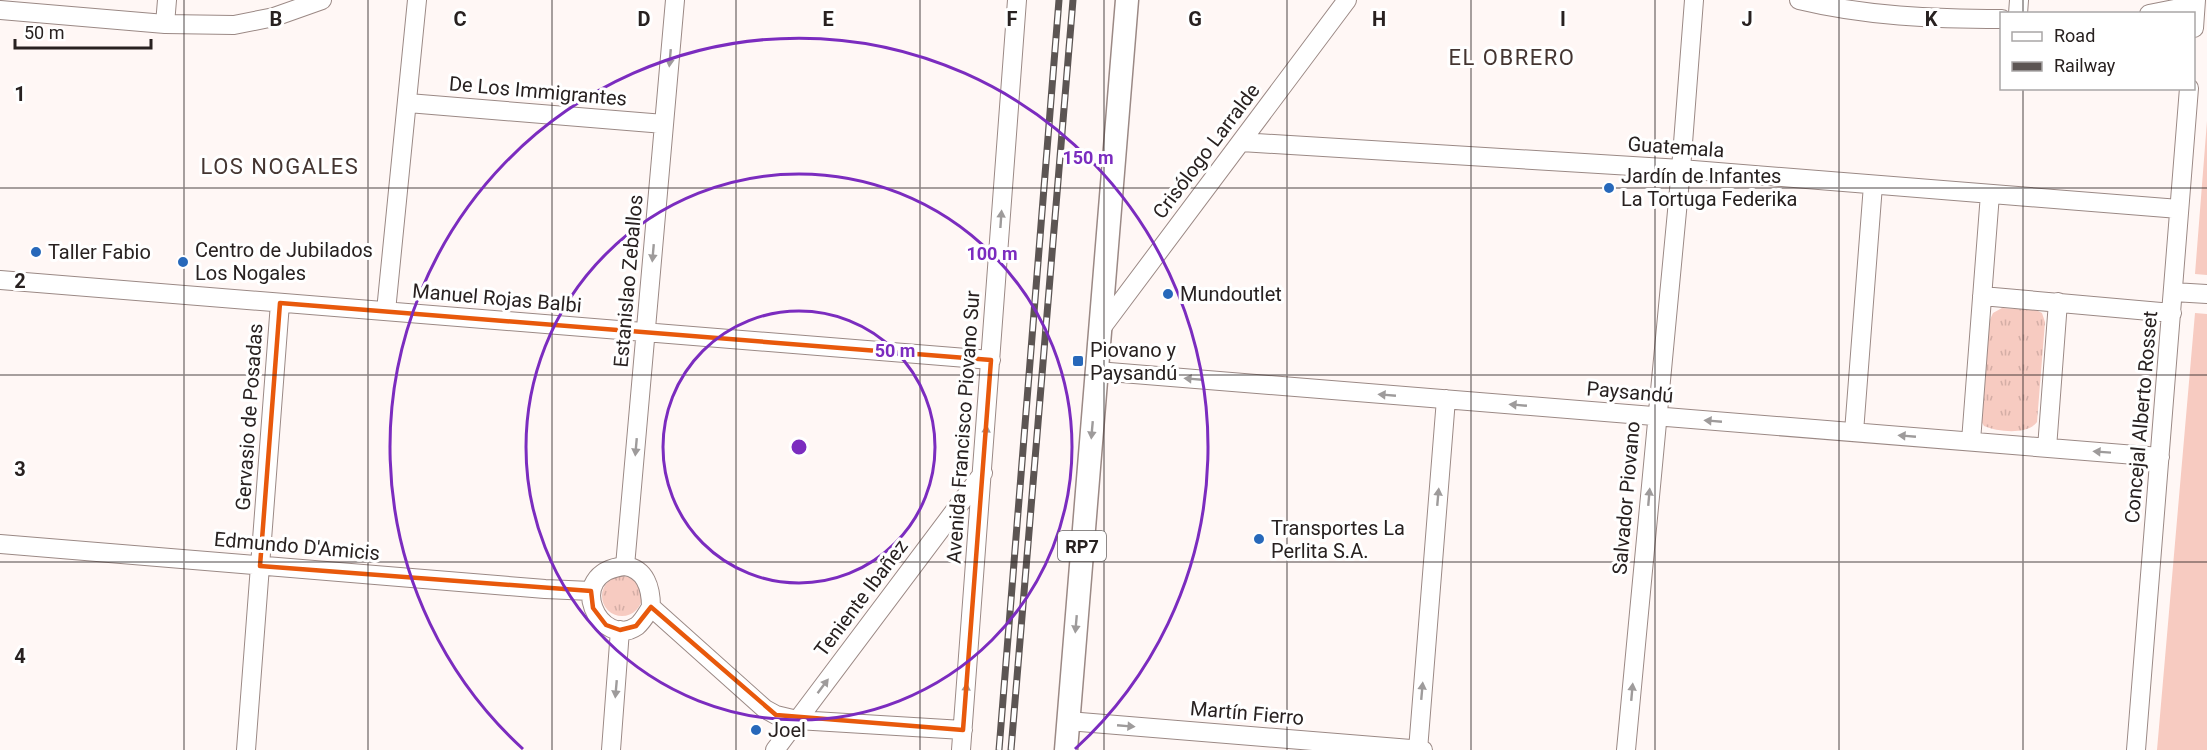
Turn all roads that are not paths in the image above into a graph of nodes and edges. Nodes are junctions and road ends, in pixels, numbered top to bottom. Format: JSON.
{"nodes":[{"id":1,"x":167,"y":0,"type":"edge"},
{"id":2,"x":322,"y":0,"type":"edge"},
{"id":3,"x":417,"y":0,"type":"edge"},
{"id":4,"x":675,"y":0,"type":"edge"},
{"id":5,"x":1017,"y":0,"type":"edge"},
{"id":6,"x":1127,"y":0,"type":"edge"},
{"id":7,"x":1347,"y":0,"type":"edge"},
{"id":8,"x":1694,"y":0,"type":"edge"},
{"id":9,"x":1799,"y":0,"type":"edge"},
{"id":10,"x":2196,"y":2,"type":"edge"},
{"id":11,"x":1856,"y":6,"type":"edge"},
{"id":12,"x":0,"y":10,"type":"edge"},
{"id":13,"x":2158,"y":12,"type":"edge"},
{"id":14,"x":2000,"y":19,"type":"edge"},
{"id":15,"x":165,"y":24,"type":"junction"},
{"id":16,"x":2189,"y":90,"type":"edge"},
{"id":17,"x":408,"y":103,"type":"junction"},
{"id":18,"x":664,"y":124,"type":"junction"},
{"id":19,"x":1241,"y":142,"type":"junction"},
{"id":20,"x":1680,"y":169,"type":"junction"},
{"id":21,"x":1873,"y":185,"type":"junction"},
{"id":22,"x":1990,"y":194,"type":"junction"},
{"id":23,"x":2179,"y":209,"type":"junction"},
{"id":24,"x":0,"y":280,"type":"edge"},
{"id":25,"x":2173,"y":291,"type":"junction"},
{"id":26,"x":2207,"y":294,"type":"edge"},
{"id":27,"x":1982,"y":296,"type":"junction"},
{"id":28,"x":2058,"y":302,"type":"junction"},
{"id":29,"x":280,"y":303,"type":"junction"},
{"id":30,"x":386,"y":311,"type":"junction"},
{"id":31,"x":2172,"y":313,"type":"junction"},
{"id":32,"x":1100,"y":330,"type":"junction"},
{"id":33,"x":646,"y":334,"type":"junction"},
{"id":34,"x":991,"y":360,"type":"junction"},
{"id":35,"x":1097,"y":372,"type":"junction"},
{"id":36,"x":1446,"y":399,"type":"junction"},
{"id":37,"x":1656,"y":416,"type":"junction"},
{"id":38,"x":1854,"y":432,"type":"junction"},
{"id":39,"x":1971,"y":441,"type":"junction"},
{"id":40,"x":2047,"y":448,"type":"junction"},
{"id":41,"x":2160,"y":457,"type":"junction"},
{"id":42,"x":983,"y":472,"type":"junction"},
{"id":43,"x":0,"y":544,"type":"edge"},
{"id":44,"x":260,"y":566,"type":"junction"},
{"id":45,"x":625,"y":566,"type":"junction"},
{"id":46,"x":591,"y":591,"type":"junction"},
{"id":47,"x":651,"y":607,"type":"junction"},
{"id":48,"x":620,"y":630,"type":"junction"},
{"id":49,"x":797,"y":720,"type":"junction"},
{"id":50,"x":1068,"y":721,"type":"junction"},
{"id":51,"x":963,"y":730,"type":"junction"},
{"id":52,"x":246,"y":750,"type":"edge"},
{"id":53,"x":611,"y":750,"type":"edge"},
{"id":54,"x":775,"y":750,"type":"edge"},
{"id":55,"x":961,"y":750,"type":"edge"},
{"id":56,"x":1065,"y":750,"type":"edge"},
{"id":57,"x":1418,"y":750,"type":"edge"},
{"id":58,"x":1423,"y":750,"type":"edge"},
{"id":59,"x":1626,"y":750,"type":"edge"},
{"id":60,"x":2136,"y":750,"type":"edge"}],
"edges":[{"from":1,"to":15,"type":"street"},
{"from":2,"to":15,"type":"street"},
{"from":3,"to":17,"type":"street"},
{"from":4,"to":18,"type":"street","name":"Estanislao Zeballos","one_way":true},
{"from":34,"to":5,"type":"street","name":"Avenida Francisco Piovano Sur","one_way":true},
{"from":6,"to":32,"type":"main road","number":"RP7"},
{"from":7,"to":19,"type":"street","name":"Crisólogo Larralde"},
{"from":8,"to":20,"type":"street","name":"Salvador Piovano"},
{"from":9,"to":11,"type":"street"},
{"from":10,"to":13,"type":"street"},
{"from":11,"to":14,"type":"street"},
{"from":12,"to":15,"type":"street"},
{"from":16,"to":23,"type":"street","name":"Concejal Alberto Rosset"},
{"from":17,"to":18,"type":"street","name":"De Los Immigrantes"},
{"from":17,"to":30,"type":"street"},
{"from":18,"to":33,"type":"street","name":"Estanislao Zeballos","one_way":true},
{"from":19,"to":20,"type":"street","name":"Guatemala"},
{"from":19,"to":32,"type":"street","name":"Crisólogo Larralde"},
{"from":20,"to":21,"type":"street","name":"Guatemala"},
{"from":20,"to":37,"type":"street","name":"Salvador Piovano"},
{"from":21,"to":22,"type":"street","name":"Guatemala"},
{"from":21,"to":38,"type":"street"},
{"from":22,"to":23,"type":"street","name":"Guatemala"},
{"from":22,"to":27,"type":"street"},
{"from":23,"to":25,"type":"street","name":"Concejal Alberto Rosset"},
{"from":24,"to":29,"type":"street","name":"Manuel Rojas Balbi"},
{"from":25,"to":26,"type":"street"},
{"from":25,"to":31,"type":"street","name":"Concejal Alberto Rosset"},
{"from":27,"to":28,"type":"street"},
{"from":27,"to":39,"type":"street"},
{"from":28,"to":31,"type":"street"},
{"from":28,"to":40,"type":"street"},
{"from":29,"to":30,"type":"street","name":"Manuel Rojas Balbi"},
{"from":29,"to":44,"type":"street","name":"Gervasio de Posadas"},
{"from":30,"to":33,"type":"street","name":"Manuel Rojas Balbi"},
{"from":31,"to":41,"type":"street","name":"Concejal Alberto Rosset"},
{"from":32,"to":35,"type":"main road","number":"RP7"},
{"from":33,"to":34,"type":"street","name":"Manuel Rojas Balbi"},
{"from":33,"to":45,"type":"street","name":"Estanislao Zeballos","one_way":true},
{"from":42,"to":34,"type":"street","name":"Avenida Francisco Piovano Sur","one_way":true},
{"from":36,"to":35,"type":"street","name":"Paysandú","one_way":true},
{"from":35,"to":50,"type":"main road","number":"RP7","one_way":true},
{"from":37,"to":36,"type":"street","name":"Paysandú","one_way":true},
{"from":57,"to":36,"type":"street","one_way":true},
{"from":38,"to":37,"type":"street","name":"Paysandú","one_way":true},
{"from":59,"to":37,"type":"street","name":"Salvador Piovano","one_way":true},
{"from":39,"to":38,"type":"street","name":"Paysandú","one_way":true},
{"from":39,"to":40,"type":"street","name":"Paysandú"},
{"from":41,"to":40,"type":"street","name":"Paysandú","one_way":true},
{"from":41,"to":60,"type":"street","name":"Concejal Alberto Rosset"},
{"from":49,"to":42,"type":"street","name":"Teniente Ibañez","one_way":true},
{"from":51,"to":42,"type":"street","name":"Avenida Francisco Piovano Sur","one_way":true},
{"from":43,"to":44,"type":"street","name":"Edmundo D'Amicis"},
{"from":44,"to":46,"type":"street","name":"Edmundo D'Amicis"},
{"from":44,"to":52,"type":"street","name":"Gervasio de Posadas"},
{"from":45,"to":46,"type":"street"},
{"from":45,"to":47,"type":"street"},
{"from":46,"to":48,"type":"street"},
{"from":47,"to":48,"type":"street"},
{"from":47,"to":49,"type":"street"},
{"from":48,"to":53,"type":"street","one_way":true},
{"from":49,"to":51,"type":"street"},
{"from":49,"to":54,"type":"street","name":"Teniente Ibañez"},
{"from":50,"to":56,"type":"main road","number":"RP7"},
{"from":50,"to":57,"type":"street","name":"Martín Fierro","one_way":true},
{"from":51,"to":55,"type":"street","name":"Avenida Francisco Piovano Sur"},
{"from":57,"to":58,"type":"street","name":"Martín Fierro"}]}
